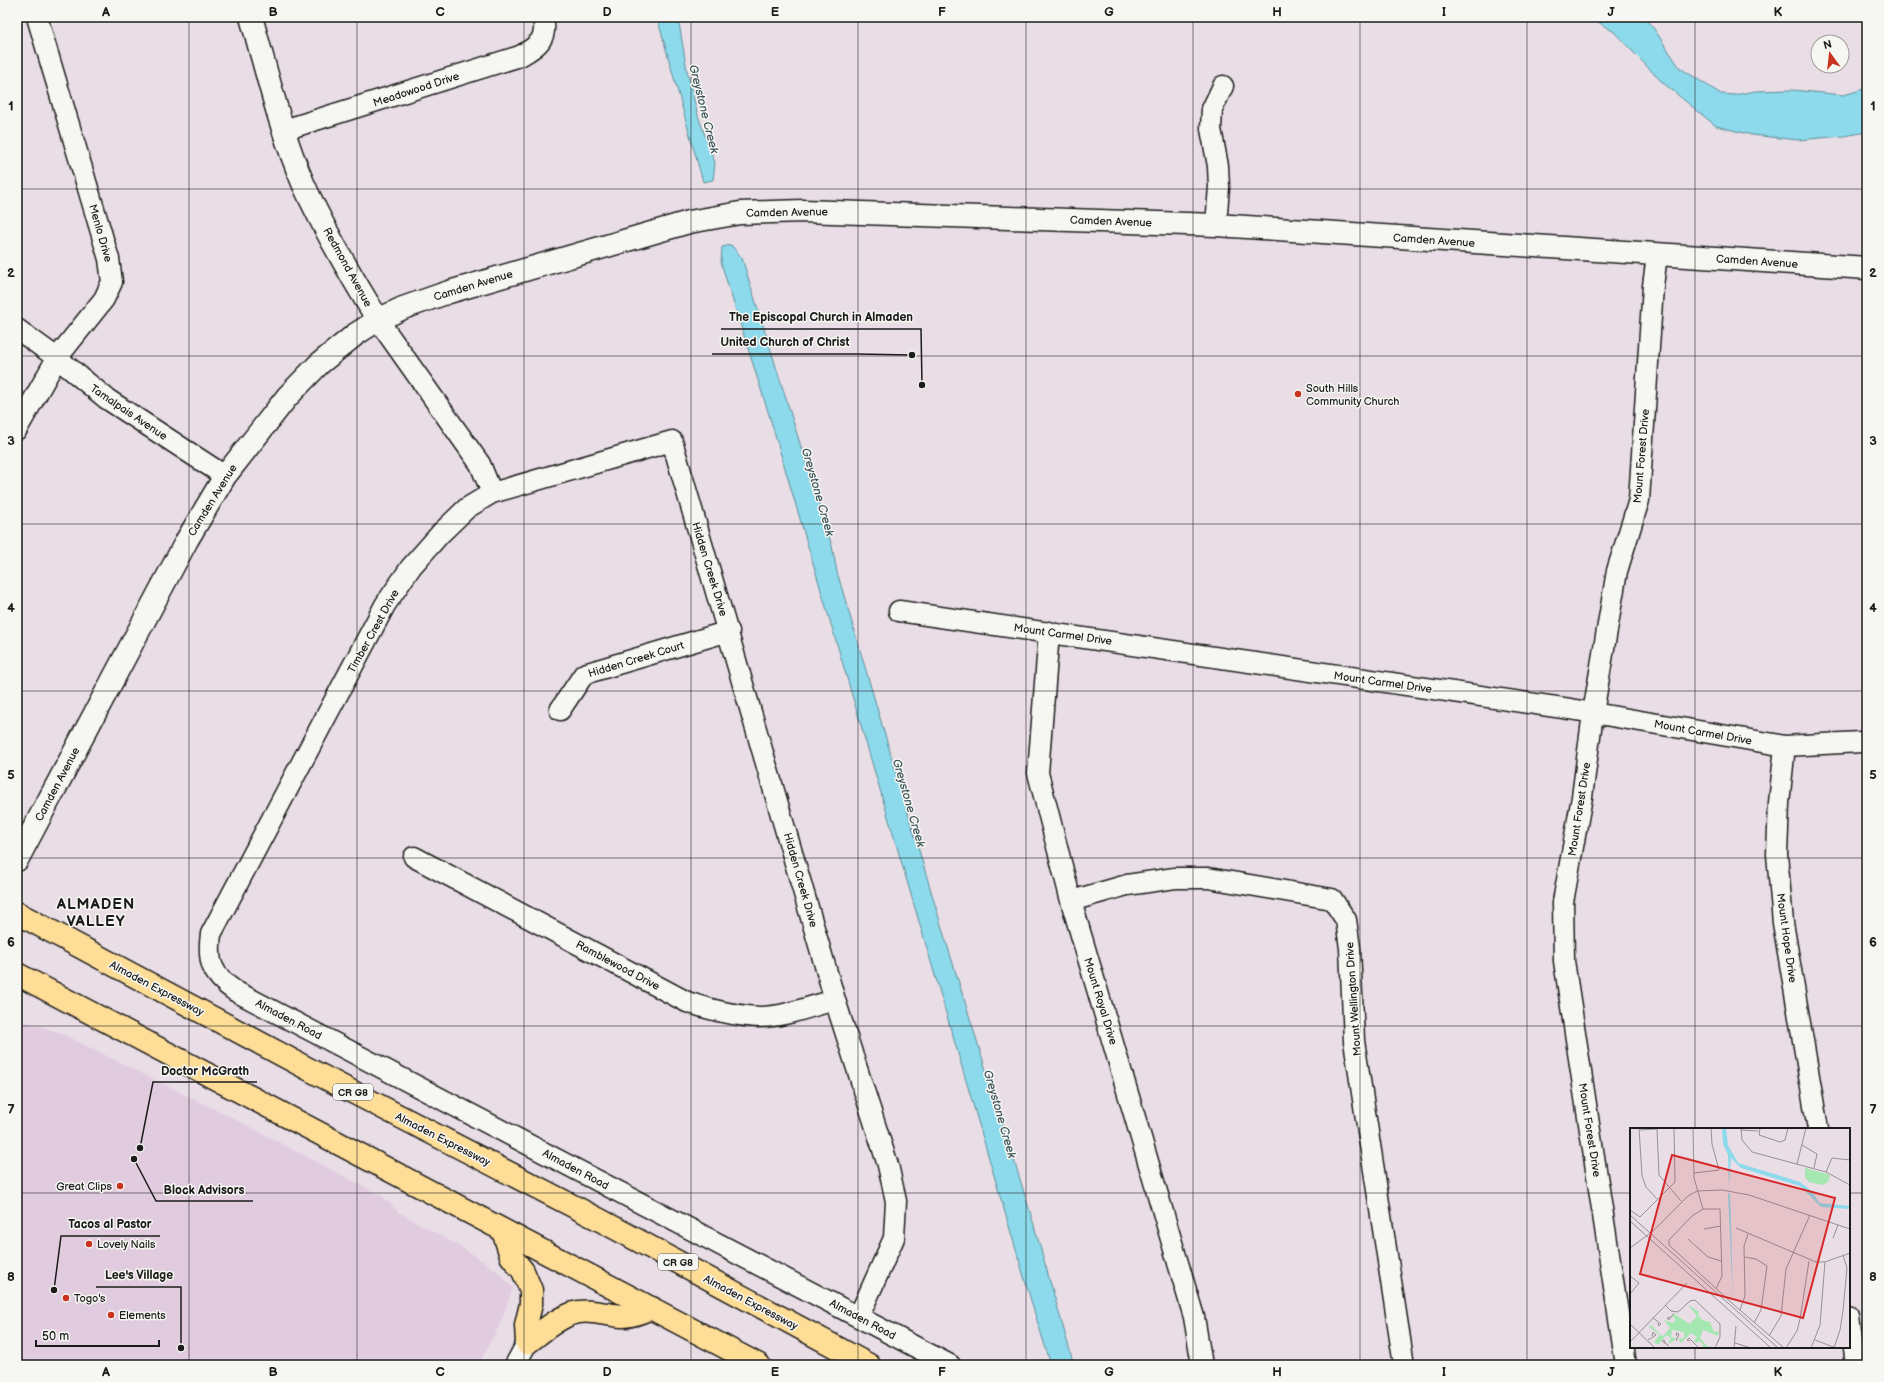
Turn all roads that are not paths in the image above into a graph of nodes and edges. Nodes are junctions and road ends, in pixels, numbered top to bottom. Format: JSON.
{"nodes":[{"id":1,"x":36,"y":17,"type":"edge"},
{"id":2,"x":251,"y":17,"type":"edge"},
{"id":3,"x":543,"y":17,"type":"edge"},
{"id":4,"x":1224,"y":86,"type":"dead end"},
{"id":5,"x":284,"y":130,"type":"junction"},
{"id":6,"x":1216,"y":226,"type":"junction"},
{"id":7,"x":1657,"y":255,"type":"junction"},
{"id":8,"x":1867,"y":268,"type":"edge"},
{"id":9,"x":378,"y":320,"type":"junction"},
{"id":10,"x":17,"y":329,"type":"edge"},
{"id":11,"x":57,"y":358,"type":"junction"},
{"id":12,"x":17,"y":429,"type":"edge"},
{"id":13,"x":672,"y":441,"type":"joint"},
{"id":14,"x":225,"y":476,"type":"junction"},
{"id":15,"x":492,"y":493,"type":"junction"},
{"id":16,"x":899,"y":611,"type":"dead end"},
{"id":17,"x":729,"y":630,"type":"junction"},
{"id":18,"x":1049,"y":632,"type":"junction"},
{"id":19,"x":560,"y":710,"type":"dead end"},
{"id":20,"x":1593,"y":713,"type":"junction"},
{"id":21,"x":1867,"y":740,"type":"edge"},
{"id":22,"x":1785,"y":746,"type":"junction"},
{"id":23,"x":414,"y":857,"type":"dead end"},
{"id":24,"x":17,"y":860,"type":"edge"},
{"id":25,"x":1071,"y":901,"type":"junction"},
{"id":26,"x":17,"y":913,"type":"edge"},
{"id":27,"x":211,"y":963,"type":"joint"},
{"id":28,"x":17,"y":974,"type":"edge"},
{"id":29,"x":835,"y":1000,"type":"junction"},
{"id":30,"x":1818,"y":1128,"type":"edge"},
{"id":31,"x":503,"y":1231,"type":"junction"},
{"id":32,"x":652,"y":1308,"type":"junction"},
{"id":33,"x":859,"y":1316,"type":"junction"},
{"id":34,"x":1850,"y":1325,"type":"edge"},
{"id":35,"x":527,"y":1343,"type":"junction"},
{"id":36,"x":515,"y":1365,"type":"edge"},
{"id":37,"x":759,"y":1365,"type":"edge"},
{"id":38,"x":869,"y":1365,"type":"edge"},
{"id":39,"x":950,"y":1365,"type":"edge"},
{"id":40,"x":1202,"y":1365,"type":"edge"},
{"id":41,"x":1404,"y":1365,"type":"edge"},
{"id":42,"x":1626,"y":1365,"type":"edge"},
{"id":43,"x":1855,"y":1365,"type":"edge"}],
"edges":[{"from":1,"to":11,"type":"street","name":"Menlo Drive"},
{"from":2,"to":5,"type":"street","name":"Redmond Avenue"},
{"from":3,"to":5,"type":"street","name":"Meadowood Drive"},
{"from":4,"to":6,"type":"street"},
{"from":5,"to":9,"type":"street","name":"Redmond Avenue"},
{"from":6,"to":7,"type":"street","name":"Camden Avenue"},
{"from":6,"to":9,"type":"street","name":"Camden Avenue"},
{"from":7,"to":8,"type":"street","name":"Camden Avenue"},
{"from":7,"to":20,"type":"street","name":"Mount Forest Drive"},
{"from":9,"to":14,"type":"street","name":"Camden Avenue"},
{"from":9,"to":15,"type":"street","name":"Redmond Avenue"},
{"from":10,"to":11,"type":"street","name":"Tamalpais Avenue"},
{"from":11,"to":12,"type":"street","name":"Menlo Drive"},
{"from":11,"to":14,"type":"street","name":"Tamalpais Avenue"},
{"from":13,"to":15,"type":"street","name":"Timber Crest Drive"},
{"from":13,"to":17,"type":"street","name":"Hidden Creek Drive"},
{"from":14,"to":24,"type":"street","name":"Camden Avenue"},
{"from":15,"to":27,"type":"street","name":"Timber Crest Drive"},
{"from":16,"to":18,"type":"street","name":"Mount Carmel Drive"},
{"from":17,"to":19,"type":"street","name":"Hidden Creek Court"},
{"from":17,"to":29,"type":"street","name":"Hidden Creek Drive"},
{"from":18,"to":20,"type":"street","name":"Mount Carmel Drive"},
{"from":18,"to":25,"type":"street","name":"Mount Royal Drive"},
{"from":20,"to":22,"type":"street","name":"Mount Carmel Drive"},
{"from":20,"to":42,"type":"street","name":"Mount Forest Drive"},
{"from":21,"to":22,"type":"street","name":"Mount Carmel Drive"},
{"from":22,"to":30,"type":"street","name":"Mount Hope Drive"},
{"from":23,"to":29,"type":"street","name":"Ramblewood Drive"},
{"from":25,"to":40,"type":"street","name":"Mount Royal Drive"},
{"from":25,"to":41,"type":"street","name":"Mount Wellington Drive"},
{"from":26,"to":38,"type":"main road","name":"Almaden Expressway","number":"CR G8"},
{"from":27,"to":33,"type":"street","name":"Almaden Road"},
{"from":28,"to":31,"type":"main road"},
{"from":29,"to":33,"type":"street","name":"Hidden Creek Drive"},
{"from":31,"to":32,"type":"main road"},
{"from":31,"to":35,"type":"main road"},
{"from":32,"to":35,"type":"main road"},
{"from":32,"to":37,"type":"main road"},
{"from":33,"to":39,"type":"street","name":"Almaden Road"},
{"from":34,"to":43,"type":"street"},
{"from":35,"to":36,"type":"street"}]}
